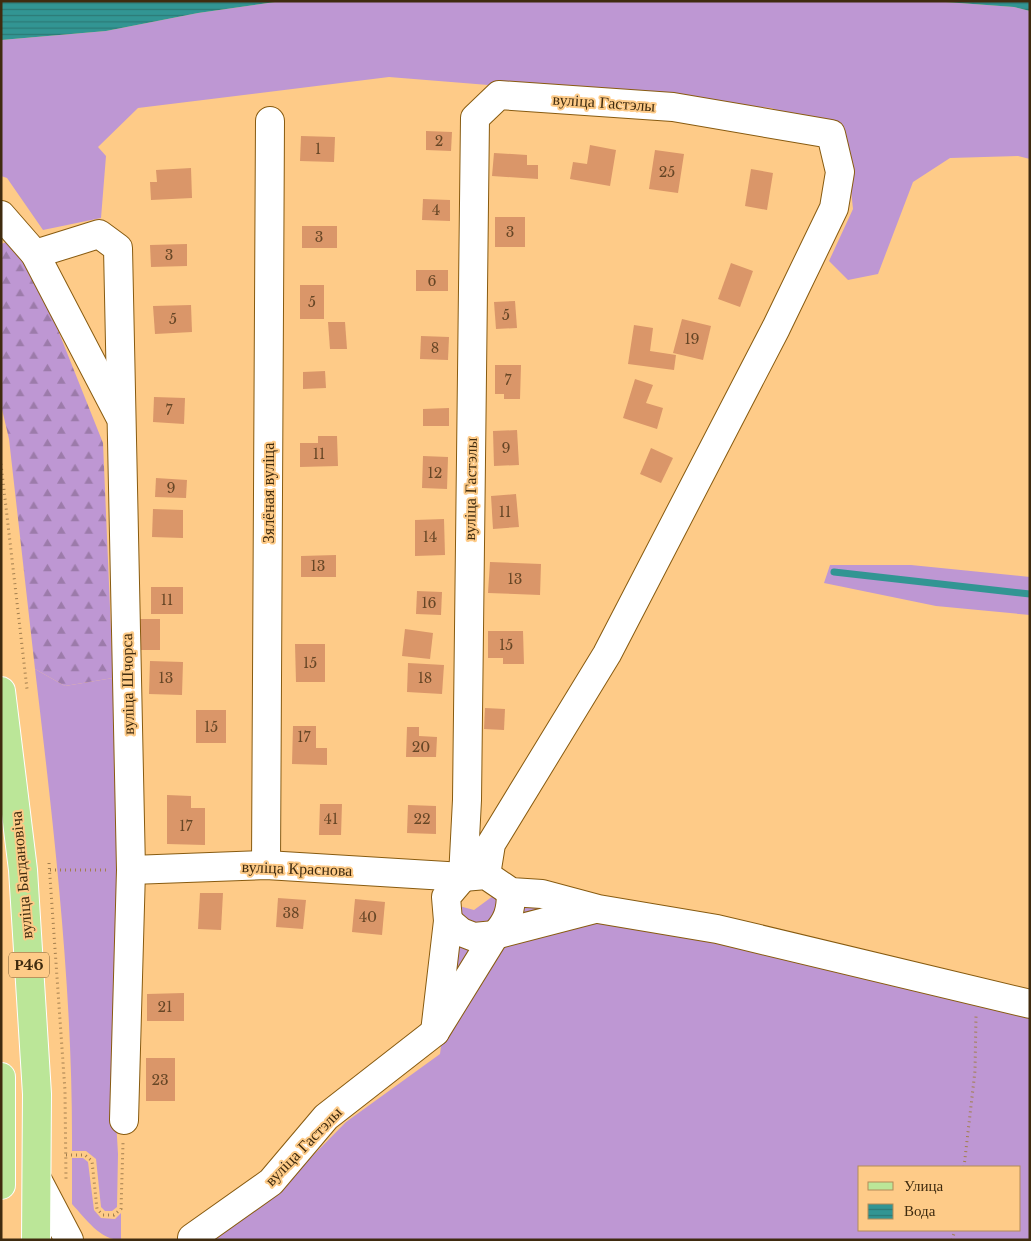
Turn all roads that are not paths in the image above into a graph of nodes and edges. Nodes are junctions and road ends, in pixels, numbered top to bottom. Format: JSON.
{"nodes":[{"id":1,"x":270,"y":121,"type":"dead end"},
{"id":2,"x":1,"y":214,"type":"edge"},
{"id":3,"x":35,"y":254,"type":"junction"},
{"id":4,"x":121,"y":421,"type":"junction"},
{"id":5,"x":1,"y":691,"type":"edge"},
{"id":6,"x":266,"y":865,"type":"junction"},
{"id":7,"x":119,"y":870,"type":"junction"},
{"id":8,"x":474,"y":876,"type":"junction"},
{"id":9,"x":511,"y":892,"type":"junction"},
{"id":10,"x":598,"y":909,"type":"junction"},
{"id":11,"x":448,"y":921,"type":"junction"},
{"id":12,"x":495,"y":935,"type":"junction"},
{"id":13,"x":1030,"y":1004,"type":"edge"},
{"id":14,"x":434,"y":1032,"type":"junction"},
{"id":15,"x":1,"y":1077,"type":"edge"},
{"id":16,"x":124,"y":1120,"type":"dead end"},
{"id":17,"x":36,"y":1179,"type":"junction"},
{"id":18,"x":1,"y":1185,"type":"edge"},
{"id":19,"x":192,"y":1238,"type":"dead end"},
{"id":20,"x":36,"y":1240,"type":"edge"},
{"id":21,"x":69,"y":1240,"type":"edge"}],
"edges":[{"from":1,"to":6,"type":"street","name":"Зялёная вуліца"},
{"from":2,"to":3,"type":"street"},
{"from":3,"to":4,"type":"street"},
{"from":3,"to":4,"type":"street","name":"вуліца Шчорса"},
{"from":4,"to":7,"type":"street","name":"вуліца Шчорса"},
{"from":5,"to":17,"type":"main road","name":"вуліца Багдановіча","number":"Р46"},
{"from":6,"to":7,"type":"street","name":"вуліца Краснова"},
{"from":6,"to":8,"type":"street","name":"вуліца Краснова"},
{"from":7,"to":16,"type":"street","name":"вуліца Шчорса"},
{"from":8,"to":8,"type":"street","name":"вуліца Гастэлы"},
{"from":8,"to":9,"type":"street"},
{"from":8,"to":11,"type":"street"},
{"from":9,"to":10,"type":"street"},
{"from":9,"to":12,"type":"street","name":"вуліца Гастэлы"},
{"from":10,"to":12,"type":"street"},
{"from":10,"to":13,"type":"street"},
{"from":11,"to":12,"type":"street"},
{"from":11,"to":14,"type":"street"},
{"from":12,"to":14,"type":"street","name":"вуліца Гастэлы"},
{"from":14,"to":19,"type":"street","name":"вуліца Гастэлы"},
{"from":15,"to":18,"type":"main road"},
{"from":17,"to":20,"type":"main road","name":"вуліца Багдановіча","number":"Р46"},
{"from":17,"to":21,"type":"street"}]}
